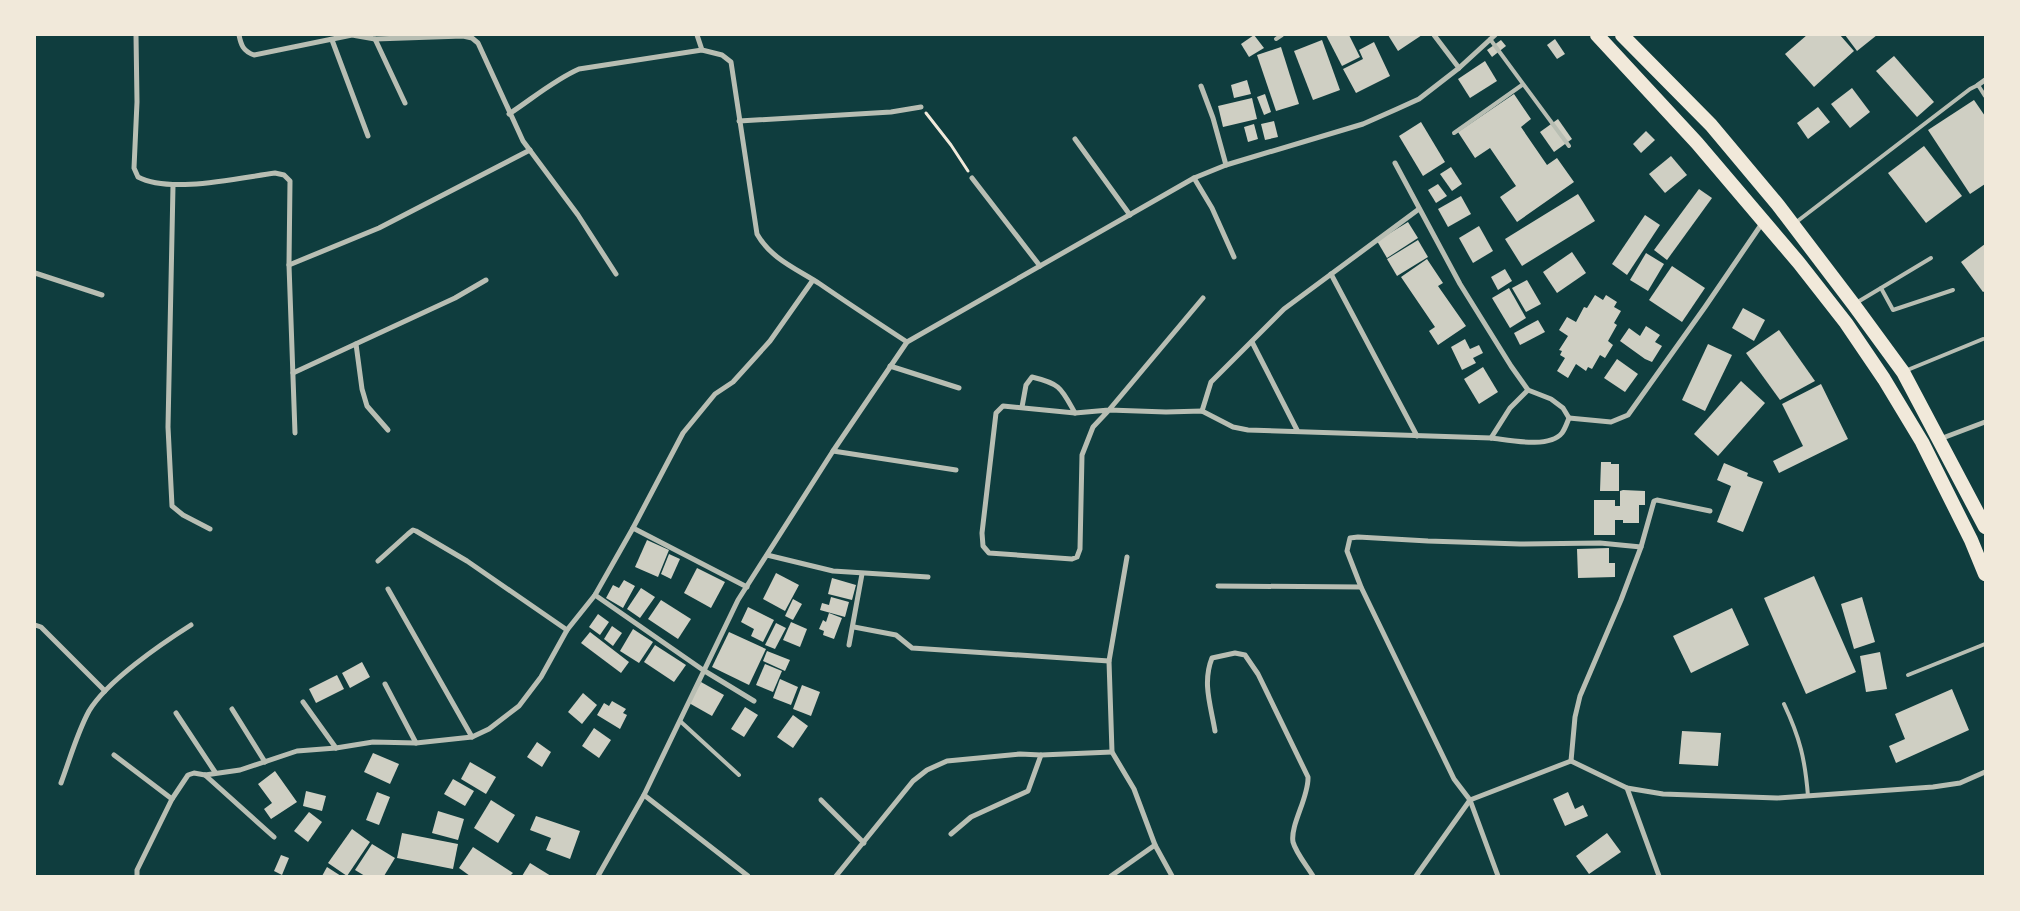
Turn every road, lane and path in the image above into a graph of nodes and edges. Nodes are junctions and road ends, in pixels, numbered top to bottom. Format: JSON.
{"nodes":[{"id":1,"x":136,"y":35,"type":"edge"},
{"id":2,"x":239,"y":35,"type":"edge"},
{"id":3,"x":697,"y":35,"type":"edge"},
{"id":4,"x":1282,"y":35,"type":"edge"},
{"id":5,"x":1434,"y":35,"type":"edge"},
{"id":6,"x":1495,"y":35,"type":"edge"},
{"id":7,"x":1597,"y":35,"type":"edge"},
{"id":8,"x":1622,"y":35,"type":"edge"},
{"id":9,"x":375,"y":39,"type":"junction"},
{"id":10,"x":1276,"y":39,"type":"dead end"},
{"id":11,"x":1490,"y":39,"type":"junction"},
{"id":12,"x":332,"y":40,"type":"junction"},
{"id":13,"x":702,"y":50,"type":"junction"},
{"id":14,"x":1459,"y":68,"type":"junction"},
{"id":15,"x":1985,"y":80,"type":"edge"},
{"id":16,"x":1978,"y":84,"type":"junction"},
{"id":17,"x":1522,"y":85,"type":"junction"},
{"id":18,"x":1201,"y":86,"type":"dead end"},
{"id":19,"x":1985,"y":96,"type":"edge"},
{"id":20,"x":405,"y":103,"type":"dead end"},
{"id":21,"x":921,"y":107,"type":"joint"},
{"id":22,"x":509,"y":114,"type":"junction"},
{"id":23,"x":739,"y":121,"type":"junction"},
{"id":24,"x":1454,"y":134,"type":"dead end"},
{"id":25,"x":368,"y":136,"type":"dead end"},
{"id":26,"x":1075,"y":138,"type":"dead end"},
{"id":27,"x":1569,"y":146,"type":"dead end"},
{"id":28,"x":530,"y":150,"type":"junction"},
{"id":29,"x":1395,"y":163,"type":"dead end"},
{"id":30,"x":1226,"y":165,"type":"junction"},
{"id":31,"x":972,"y":178,"type":"joint"},
{"id":32,"x":1194,"y":178,"type":"junction"},
{"id":33,"x":173,"y":186,"type":"junction"},
{"id":34,"x":1419,"y":209,"type":"junction"},
{"id":35,"x":1130,"y":215,"type":"junction"},
{"id":36,"x":1763,"y":222,"type":"junction"},
{"id":37,"x":1793,"y":224,"type":"junction"},
{"id":38,"x":1234,"y":257,"type":"dead end"},
{"id":39,"x":1932,"y":258,"type":"dead end"},
{"id":40,"x":289,"y":265,"type":"junction"},
{"id":41,"x":1040,"y":266,"type":"junction"},
{"id":42,"x":35,"y":273,"type":"edge"},
{"id":43,"x":616,"y":274,"type":"dead end"},
{"id":44,"x":1331,"y":274,"type":"junction"},
{"id":45,"x":486,"y":280,"type":"dead end"},
{"id":46,"x":813,"y":280,"type":"junction"},
{"id":47,"x":1881,"y":288,"type":"junction"},
{"id":48,"x":1954,"y":290,"type":"dead end"},
{"id":49,"x":102,"y":295,"type":"dead end"},
{"id":50,"x":1203,"y":298,"type":"dead end"},
{"id":51,"x":1854,"y":305,"type":"junction"},
{"id":52,"x":1983,"y":338,"type":"dead end"},
{"id":53,"x":907,"y":342,"type":"junction"},
{"id":54,"x":1252,"y":342,"type":"junction"},
{"id":55,"x":356,"y":344,"type":"junction"},
{"id":56,"x":890,"y":366,"type":"junction"},
{"id":57,"x":1903,"y":372,"type":"junction"},
{"id":58,"x":293,"y":373,"type":"junction"},
{"id":59,"x":959,"y":388,"type":"dead end"},
{"id":60,"x":1528,"y":390,"type":"junction"},
{"id":61,"x":1022,"y":407,"type":"junction"},
{"id":62,"x":1109,"y":410,"type":"junction"},
{"id":63,"x":1202,"y":411,"type":"junction"},
{"id":64,"x":1075,"y":413,"type":"junction"},
{"id":65,"x":1570,"y":418,"type":"junction"},
{"id":66,"x":1985,"y":422,"type":"edge"},
{"id":67,"x":388,"y":430,"type":"dead end"},
{"id":68,"x":1297,"y":430,"type":"junction"},
{"id":69,"x":295,"y":433,"type":"dead end"},
{"id":70,"x":1417,"y":436,"type":"junction"},
{"id":71,"x":1491,"y":438,"type":"junction"},
{"id":72,"x":1940,"y":439,"type":"junction"},
{"id":73,"x":833,"y":451,"type":"junction"},
{"id":74,"x":956,"y":470,"type":"dead end"},
{"id":75,"x":1710,"y":511,"type":"dead end"},
{"id":76,"x":1984,"y":520,"type":"edge"},
{"id":77,"x":633,"y":528,"type":"junction"},
{"id":78,"x":210,"y":529,"type":"dead end"},
{"id":79,"x":1641,"y":547,"type":"junction"},
{"id":80,"x":767,"y":555,"type":"junction"},
{"id":81,"x":1127,"y":557,"type":"dead end"},
{"id":82,"x":378,"y":561,"type":"dead end"},
{"id":83,"x":862,"y":574,"type":"junction"},
{"id":84,"x":1985,"y":574,"type":"edge"},
{"id":85,"x":928,"y":577,"type":"dead end"},
{"id":86,"x":1218,"y":586,"type":"dead end"},
{"id":87,"x":747,"y":587,"type":"junction"},
{"id":88,"x":1361,"y":587,"type":"junction"},
{"id":89,"x":388,"y":589,"type":"dead end"},
{"id":90,"x":595,"y":595,"type":"junction"},
{"id":91,"x":35,"y":624,"type":"edge"},
{"id":92,"x":191,"y":625,"type":"dead end"},
{"id":93,"x":854,"y":627,"type":"junction"},
{"id":94,"x":567,"y":630,"type":"junction"},
{"id":95,"x":1985,"y":644,"type":"edge"},
{"id":96,"x":849,"y":645,"type":"dead end"},
{"id":97,"x":1109,"y":661,"type":"junction"},
{"id":98,"x":703,"y":670,"type":"junction"},
{"id":99,"x":1908,"y":675,"type":"dead end"},
{"id":100,"x":385,"y":684,"type":"dead end"},
{"id":101,"x":105,"y":691,"type":"junction"},
{"id":102,"x":754,"y":701,"type":"dead end"},
{"id":103,"x":303,"y":702,"type":"dead end"},
{"id":104,"x":1784,"y":704,"type":"dead end"},
{"id":105,"x":232,"y":708,"type":"dead end"},
{"id":106,"x":176,"y":713,"type":"dead end"},
{"id":107,"x":680,"y":721,"type":"junction"},
{"id":108,"x":1215,"y":731,"type":"dead end"},
{"id":109,"x":472,"y":737,"type":"junction"},
{"id":110,"x":416,"y":743,"type":"junction"},
{"id":111,"x":336,"y":748,"type":"junction"},
{"id":112,"x":1112,"y":752,"type":"junction"},
{"id":113,"x":114,"y":755,"type":"dead end"},
{"id":114,"x":1041,"y":755,"type":"junction"},
{"id":115,"x":1571,"y":761,"type":"junction"},
{"id":116,"x":265,"y":762,"type":"junction"},
{"id":117,"x":215,"y":772,"type":"junction"},
{"id":118,"x":1985,"y":772,"type":"edge"},
{"id":119,"x":205,"y":775,"type":"junction"},
{"id":120,"x":739,"y":775,"type":"dead end"},
{"id":121,"x":61,"y":783,"type":"dead end"},
{"id":122,"x":1627,"y":788,"type":"junction"},
{"id":123,"x":644,"y":796,"type":"junction"},
{"id":124,"x":1808,"y":796,"type":"junction"},
{"id":125,"x":172,"y":798,"type":"junction"},
{"id":126,"x":822,"y":800,"type":"dead end"},
{"id":127,"x":1470,"y":800,"type":"junction"},
{"id":128,"x":950,"y":834,"type":"dead end"},
{"id":129,"x":274,"y":837,"type":"dead end"},
{"id":130,"x":864,"y":843,"type":"junction"},
{"id":131,"x":1155,"y":845,"type":"junction"},
{"id":132,"x":137,"y":876,"type":"edge"},
{"id":133,"x":598,"y":876,"type":"edge"},
{"id":134,"x":748,"y":876,"type":"edge"},
{"id":135,"x":836,"y":876,"type":"edge"},
{"id":136,"x":1111,"y":876,"type":"edge"},
{"id":137,"x":1172,"y":876,"type":"edge"},
{"id":138,"x":1313,"y":876,"type":"edge"},
{"id":139,"x":1416,"y":876,"type":"edge"},
{"id":140,"x":1498,"y":876,"type":"edge"},
{"id":141,"x":1659,"y":876,"type":"edge"}],
"edges":[{"from":1,"to":33,"type":"street"},
{"from":2,"to":12,"type":"street"},
{"from":3,"to":13,"type":"street"},
{"from":4,"to":10,"type":"lane"},
{"from":5,"to":14,"type":"street"},
{"from":6,"to":11,"type":"street"},
{"from":7,"to":36,"type":"highway"},
{"from":8,"to":37,"type":"highway"},
{"from":9,"to":12,"type":"street"},
{"from":9,"to":20,"type":"street"},
{"from":9,"to":22,"type":"street"},
{"from":11,"to":14,"type":"street"},
{"from":11,"to":17,"type":"lane"},
{"from":12,"to":25,"type":"street"},
{"from":13,"to":22,"type":"street"},
{"from":13,"to":23,"type":"street"},
{"from":14,"to":30,"type":"street"},
{"from":15,"to":16,"type":"street"},
{"from":16,"to":19,"type":"lane"},
{"from":16,"to":37,"type":"lane"},
{"from":17,"to":24,"type":"lane"},
{"from":17,"to":27,"type":"lane"},
{"from":18,"to":30,"type":"street"},
{"from":21,"to":23,"type":"street"},
{"from":21,"to":31,"type":"path"},
{"from":22,"to":28,"type":"street"},
{"from":23,"to":46,"type":"street"},
{"from":26,"to":35,"type":"street"},
{"from":28,"to":40,"type":"street"},
{"from":28,"to":43,"type":"street"},
{"from":29,"to":34,"type":"street"},
{"from":30,"to":32,"type":"street"},
{"from":31,"to":41,"type":"street"},
{"from":32,"to":35,"type":"street"},
{"from":32,"to":38,"type":"street"},
{"from":33,"to":40,"type":"street"},
{"from":33,"to":78,"type":"street"},
{"from":34,"to":44,"type":"street"},
{"from":34,"to":60,"type":"street"},
{"from":35,"to":41,"type":"street"},
{"from":36,"to":65,"type":"street"},
{"from":36,"to":84,"type":"highway"},
{"from":37,"to":51,"type":"highway"},
{"from":39,"to":47,"type":"lane"},
{"from":40,"to":58,"type":"street"},
{"from":41,"to":53,"type":"street"},
{"from":42,"to":49,"type":"street"},
{"from":44,"to":54,"type":"street"},
{"from":44,"to":70,"type":"street"},
{"from":45,"to":55,"type":"street"},
{"from":46,"to":53,"type":"street"},
{"from":46,"to":77,"type":"street"},
{"from":47,"to":48,"type":"lane"},
{"from":47,"to":51,"type":"lane"},
{"from":50,"to":62,"type":"street"},
{"from":51,"to":57,"type":"highway"},
{"from":52,"to":57,"type":"lane"},
{"from":53,"to":56,"type":"street"},
{"from":54,"to":63,"type":"street"},
{"from":54,"to":68,"type":"street"},
{"from":55,"to":58,"type":"street"},
{"from":55,"to":67,"type":"street"},
{"from":56,"to":59,"type":"street"},
{"from":56,"to":73,"type":"street"},
{"from":57,"to":72,"type":"highway"},
{"from":58,"to":69,"type":"street"},
{"from":60,"to":65,"type":"street"},
{"from":60,"to":71,"type":"street"},
{"from":61,"to":62,"type":"street"},
{"from":61,"to":64,"type":"street"},
{"from":61,"to":64,"type":"street"},
{"from":62,"to":63,"type":"street"},
{"from":62,"to":64,"type":"street"},
{"from":63,"to":68,"type":"street"},
{"from":65,"to":71,"type":"street"},
{"from":66,"to":72,"type":"street"},
{"from":68,"to":70,"type":"street"},
{"from":70,"to":71,"type":"street"},
{"from":72,"to":76,"type":"highway"},
{"from":73,"to":74,"type":"street"},
{"from":73,"to":80,"type":"street"},
{"from":75,"to":79,"type":"street"},
{"from":77,"to":87,"type":"street"},
{"from":77,"to":90,"type":"street"},
{"from":79,"to":88,"type":"street"},
{"from":79,"to":115,"type":"street"},
{"from":80,"to":83,"type":"street"},
{"from":80,"to":87,"type":"street"},
{"from":81,"to":97,"type":"street"},
{"from":82,"to":94,"type":"street"},
{"from":83,"to":85,"type":"street"},
{"from":83,"to":93,"type":"street"},
{"from":86,"to":88,"type":"street"},
{"from":87,"to":98,"type":"street"},
{"from":88,"to":127,"type":"street"},
{"from":89,"to":109,"type":"street"},
{"from":90,"to":94,"type":"street"},
{"from":90,"to":98,"type":"street"},
{"from":91,"to":101,"type":"street"},
{"from":92,"to":101,"type":"street"},
{"from":93,"to":96,"type":"street"},
{"from":93,"to":97,"type":"street"},
{"from":94,"to":109,"type":"street"},
{"from":95,"to":99,"type":"lane"},
{"from":97,"to":112,"type":"street"},
{"from":98,"to":102,"type":"street"},
{"from":98,"to":107,"type":"street"},
{"from":100,"to":110,"type":"street"},
{"from":101,"to":121,"type":"street"},
{"from":103,"to":111,"type":"street"},
{"from":104,"to":124,"type":"lane"},
{"from":105,"to":116,"type":"street"},
{"from":106,"to":117,"type":"street"},
{"from":107,"to":120,"type":"lane"},
{"from":107,"to":123,"type":"street"},
{"from":108,"to":138,"type":"street"},
{"from":109,"to":110,"type":"street"},
{"from":110,"to":111,"type":"street"},
{"from":111,"to":116,"type":"street"},
{"from":112,"to":114,"type":"street"},
{"from":112,"to":131,"type":"street"},
{"from":113,"to":125,"type":"street"},
{"from":114,"to":128,"type":"street"},
{"from":114,"to":130,"type":"street"},
{"from":115,"to":122,"type":"street"},
{"from":115,"to":127,"type":"street"},
{"from":116,"to":117,"type":"street"},
{"from":117,"to":119,"type":"street"},
{"from":118,"to":124,"type":"street"},
{"from":119,"to":125,"type":"street"},
{"from":119,"to":129,"type":"street"},
{"from":122,"to":124,"type":"street"},
{"from":122,"to":141,"type":"street"},
{"from":123,"to":133,"type":"street"},
{"from":123,"to":134,"type":"street"},
{"from":125,"to":132,"type":"street"},
{"from":126,"to":130,"type":"street"},
{"from":127,"to":139,"type":"street"},
{"from":127,"to":140,"type":"street"},
{"from":130,"to":135,"type":"street"},
{"from":131,"to":136,"type":"street"},
{"from":131,"to":137,"type":"street"}]}
